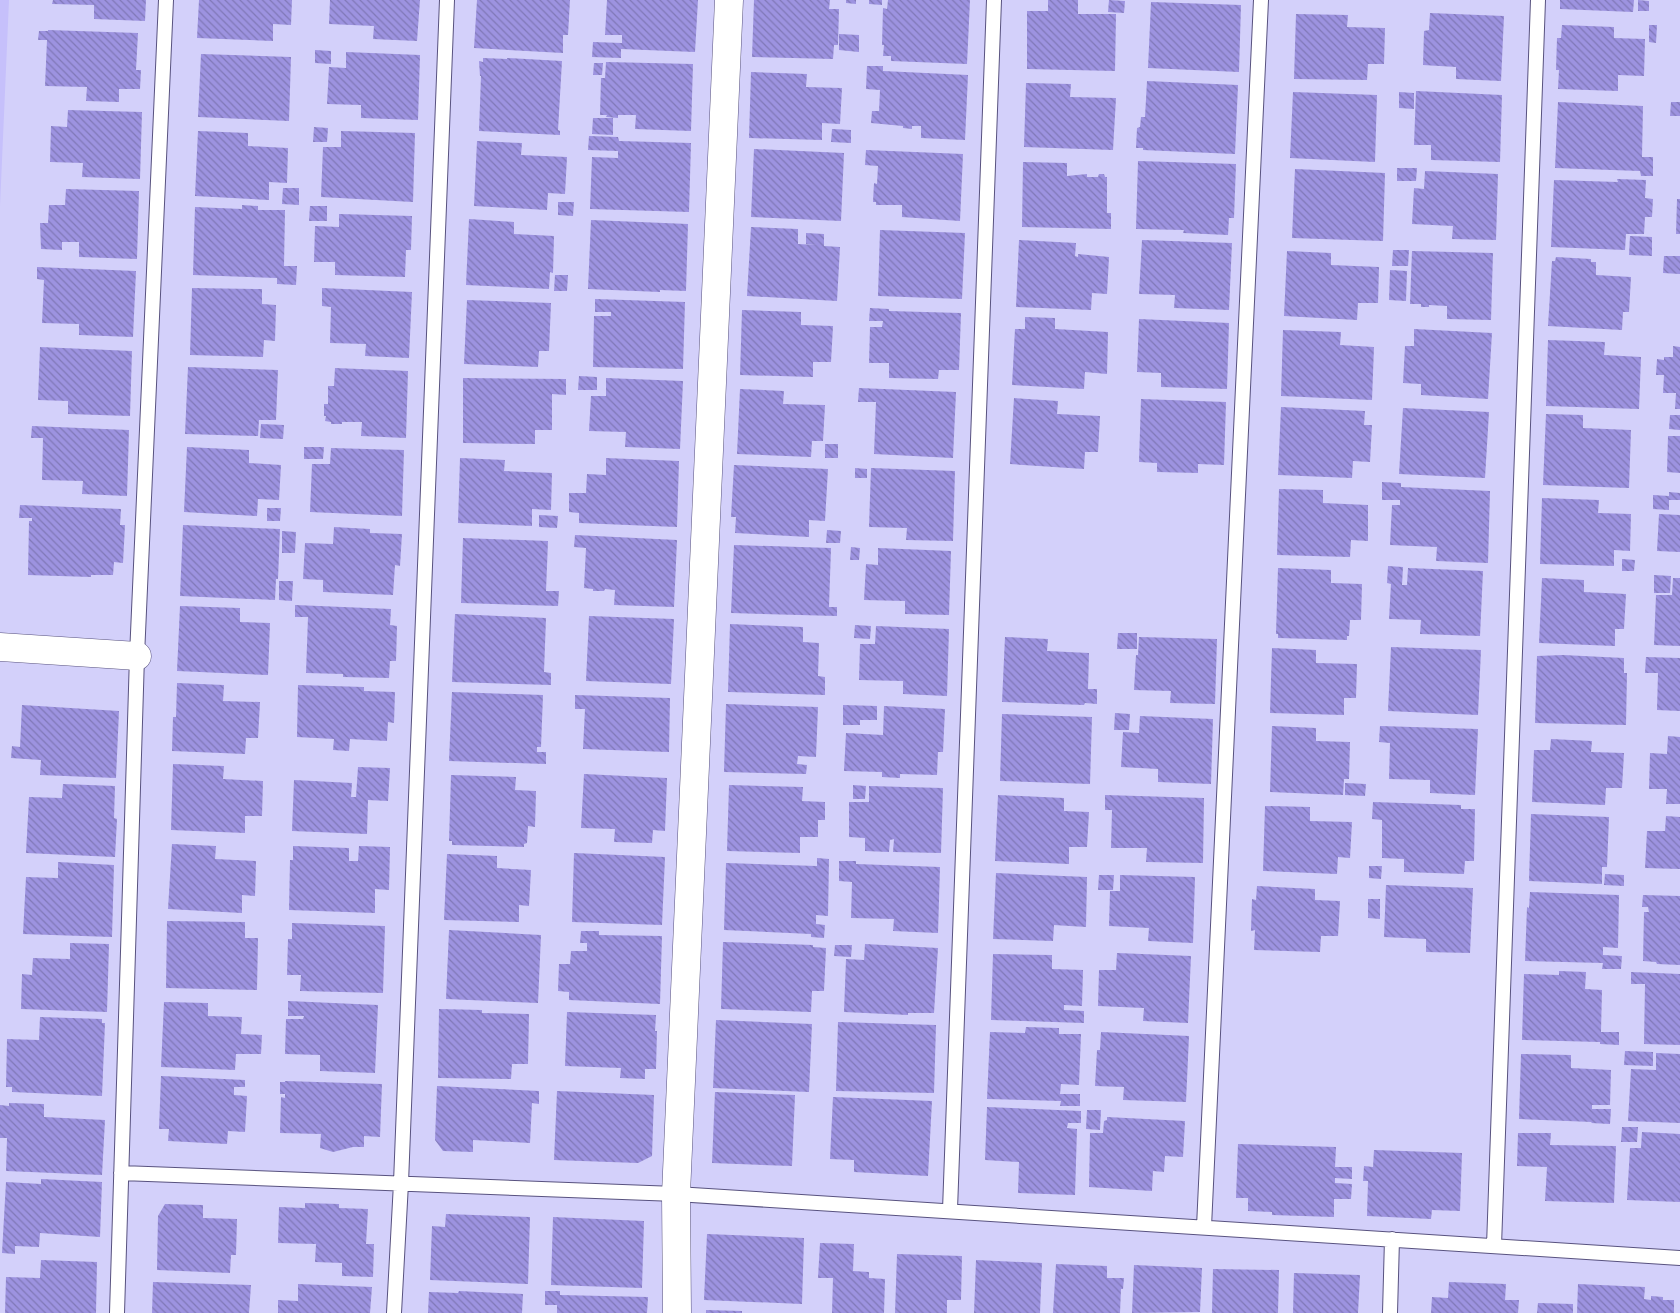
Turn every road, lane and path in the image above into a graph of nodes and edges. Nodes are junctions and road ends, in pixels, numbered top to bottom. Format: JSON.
{"nodes":[{"id":1,"x":166,"y":0,"type":"edge"},
{"id":2,"x":447,"y":0,"type":"edge"},
{"id":3,"x":729,"y":0,"type":"edge"},
{"id":4,"x":994,"y":0,"type":"edge"},
{"id":5,"x":1261,"y":0,"type":"edge"},
{"id":6,"x":1538,"y":0,"type":"edge"},
{"id":7,"x":0,"y":647,"type":"edge"},
{"id":8,"x":137,"y":656,"type":"junction"},
{"id":9,"x":121,"y":1172,"type":"junction"},
{"id":10,"x":401,"y":1183,"type":"junction"},
{"id":11,"x":676,"y":1194,"type":"junction"},
{"id":12,"x":950,"y":1210,"type":"junction"},
{"id":13,"x":1204,"y":1227,"type":"junction"},
{"id":14,"x":1392,"y":1239,"type":"junction"},
{"id":15,"x":1494,"y":1246,"type":"junction"},
{"id":16,"x":1680,"y":1258,"type":"edge"},
{"id":17,"x":117,"y":1313,"type":"edge"},
{"id":18,"x":394,"y":1313,"type":"edge"},
{"id":19,"x":677,"y":1313,"type":"edge"},
{"id":20,"x":1390,"y":1313,"type":"edge"}],
"edges":[{"from":1,"to":8,"type":"lane"},
{"from":2,"to":10,"type":"lane"},
{"from":3,"to":11,"type":"street"},
{"from":4,"to":12,"type":"lane"},
{"from":5,"to":13,"type":"lane"},
{"from":6,"to":15,"type":"lane"},
{"from":7,"to":8,"type":"street"},
{"from":8,"to":9,"type":"lane"},
{"from":9,"to":10,"type":"lane"},
{"from":9,"to":17,"type":"lane"},
{"from":10,"to":11,"type":"lane"},
{"from":10,"to":18,"type":"lane"},
{"from":11,"to":12,"type":"lane"},
{"from":11,"to":19,"type":"street"},
{"from":12,"to":13,"type":"lane"},
{"from":13,"to":14,"type":"lane"},
{"from":14,"to":15,"type":"lane"},
{"from":14,"to":20,"type":"lane"},
{"from":15,"to":16,"type":"lane"}]}
